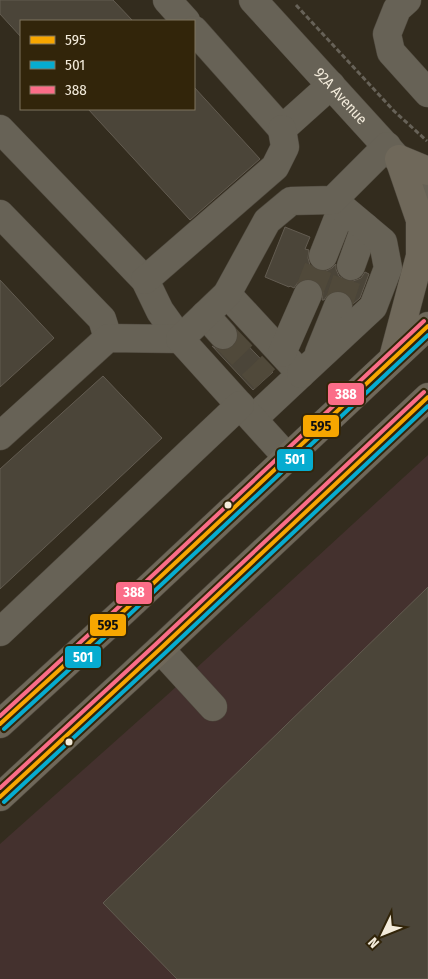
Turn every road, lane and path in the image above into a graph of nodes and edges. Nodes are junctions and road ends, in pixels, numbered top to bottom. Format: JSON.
{"nodes":[{"id":1,"x":166,"y":0,"type":"edge"},
{"id":2,"x":253,"y":0,"type":"edge"},
{"id":3,"x":292,"y":0,"type":"edge"},
{"id":4,"x":407,"y":0,"type":"edge"},
{"id":5,"x":428,"y":3,"type":"edge"},
{"id":6,"x":185,"y":20,"type":"edge"},
{"id":7,"x":195,"y":31,"type":"edge"},
{"id":8,"x":388,"y":34,"type":"junction"},
{"id":9,"x":331,"y":85,"type":"junction"},
{"id":10,"x":428,"y":93,"type":"edge"},
{"id":11,"x":282,"y":128,"type":"junction"},
{"id":12,"x":0,"y":129,"type":"edge"},
{"id":13,"x":428,"y":141,"type":"edge"},
{"id":14,"x":393,"y":153,"type":"junction"},
{"id":15,"x":428,"y":171,"type":"edge"},
{"id":16,"x":428,"y":192,"type":"edge"},
{"id":17,"x":337,"y":204,"type":"junction"},
{"id":18,"x":0,"y":214,"type":"edge"},
{"id":19,"x":365,"y":226,"type":"junction"},
{"id":20,"x":323,"y":256,"type":"tunnel mouth"},
{"id":21,"x":351,"y":266,"type":"tunnel mouth"},
{"id":22,"x":145,"y":280,"type":"junction"},
{"id":23,"x":227,"y":294,"type":"junction"},
{"id":24,"x":308,"y":294,"type":"tunnel mouth"},
{"id":25,"x":338,"y":306,"type":"tunnel mouth"},
{"id":26,"x":205,"y":316,"type":"junction"},
{"id":27,"x":428,"y":326,"type":"edge"},
{"id":28,"x":224,"y":335,"type":"tunnel mouth"},
{"id":29,"x":108,"y":338,"type":"junction"},
{"id":30,"x":180,"y":339,"type":"junction"},
{"id":31,"x":282,"y":353,"type":"junction"},
{"id":32,"x":393,"y":358,"type":"junction"},
{"id":33,"x":309,"y":366,"type":"junction"},
{"id":34,"x":428,"y":397,"type":"edge"},
{"id":35,"x":246,"y":412,"type":"junction"},
{"id":36,"x":0,"y":436,"type":"edge"},
{"id":37,"x":287,"y":457,"type":"junction"},
{"id":38,"x":0,"y":632,"type":"edge"},
{"id":39,"x":160,"y":649,"type":"junction"},
{"id":40,"x":213,"y":708,"type":"dead end"},
{"id":41,"x":0,"y":724,"type":"edge"},
{"id":42,"x":0,"y":797,"type":"edge"}],
"edges":[{"from":1,"to":6,"type":"street"},
{"from":2,"to":9,"type":"street","name":"92A Avenue"},
{"from":3,"to":13,"type":"path"},
{"from":4,"to":8,"type":"street"},
{"from":5,"to":8,"type":"street"},
{"from":7,"to":11,"type":"street"},
{"from":8,"to":10,"type":"street"},
{"from":9,"to":11,"type":"street"},
{"from":9,"to":14,"type":"street","name":"92A Avenue"},
{"from":11,"to":22,"type":"street"},
{"from":12,"to":22,"type":"street"},
{"from":14,"to":15,"type":"main road"},
{"from":14,"to":16,"type":"street","name":"92A Avenue"},
{"from":14,"to":17,"type":"street"},
{"from":14,"to":32,"type":"main road"},
{"from":17,"to":19,"type":"street"},
{"from":17,"to":20,"type":"street"},
{"from":17,"to":23,"type":"street"},
{"from":18,"to":29,"type":"street"},
{"from":19,"to":21,"type":"street"},
{"from":19,"to":33,"type":"street"},
{"from":22,"to":30,"type":"street"},
{"from":23,"to":26,"type":"street"},
{"from":23,"to":31,"type":"street"},
{"from":24,"to":31,"type":"street"},
{"from":25,"to":33,"type":"street"},
{"from":26,"to":28,"type":"street"},
{"from":26,"to":30,"type":"street"},
{"from":27,"to":32,"type":"main road"},
{"from":29,"to":30,"type":"street"},
{"from":29,"to":36,"type":"street"},
{"from":30,"to":35,"type":"street"},
{"from":31,"to":33,"type":"street"},
{"from":32,"to":37,"type":"main road"},
{"from":33,"to":35,"type":"street"},
{"from":34,"to":39,"type":"main road"},
{"from":35,"to":37,"type":"street"},
{"from":35,"to":38,"type":"street"},
{"from":37,"to":41,"type":"main road"},
{"from":39,"to":40,"type":"street"},
{"from":39,"to":42,"type":"main road"}]}
